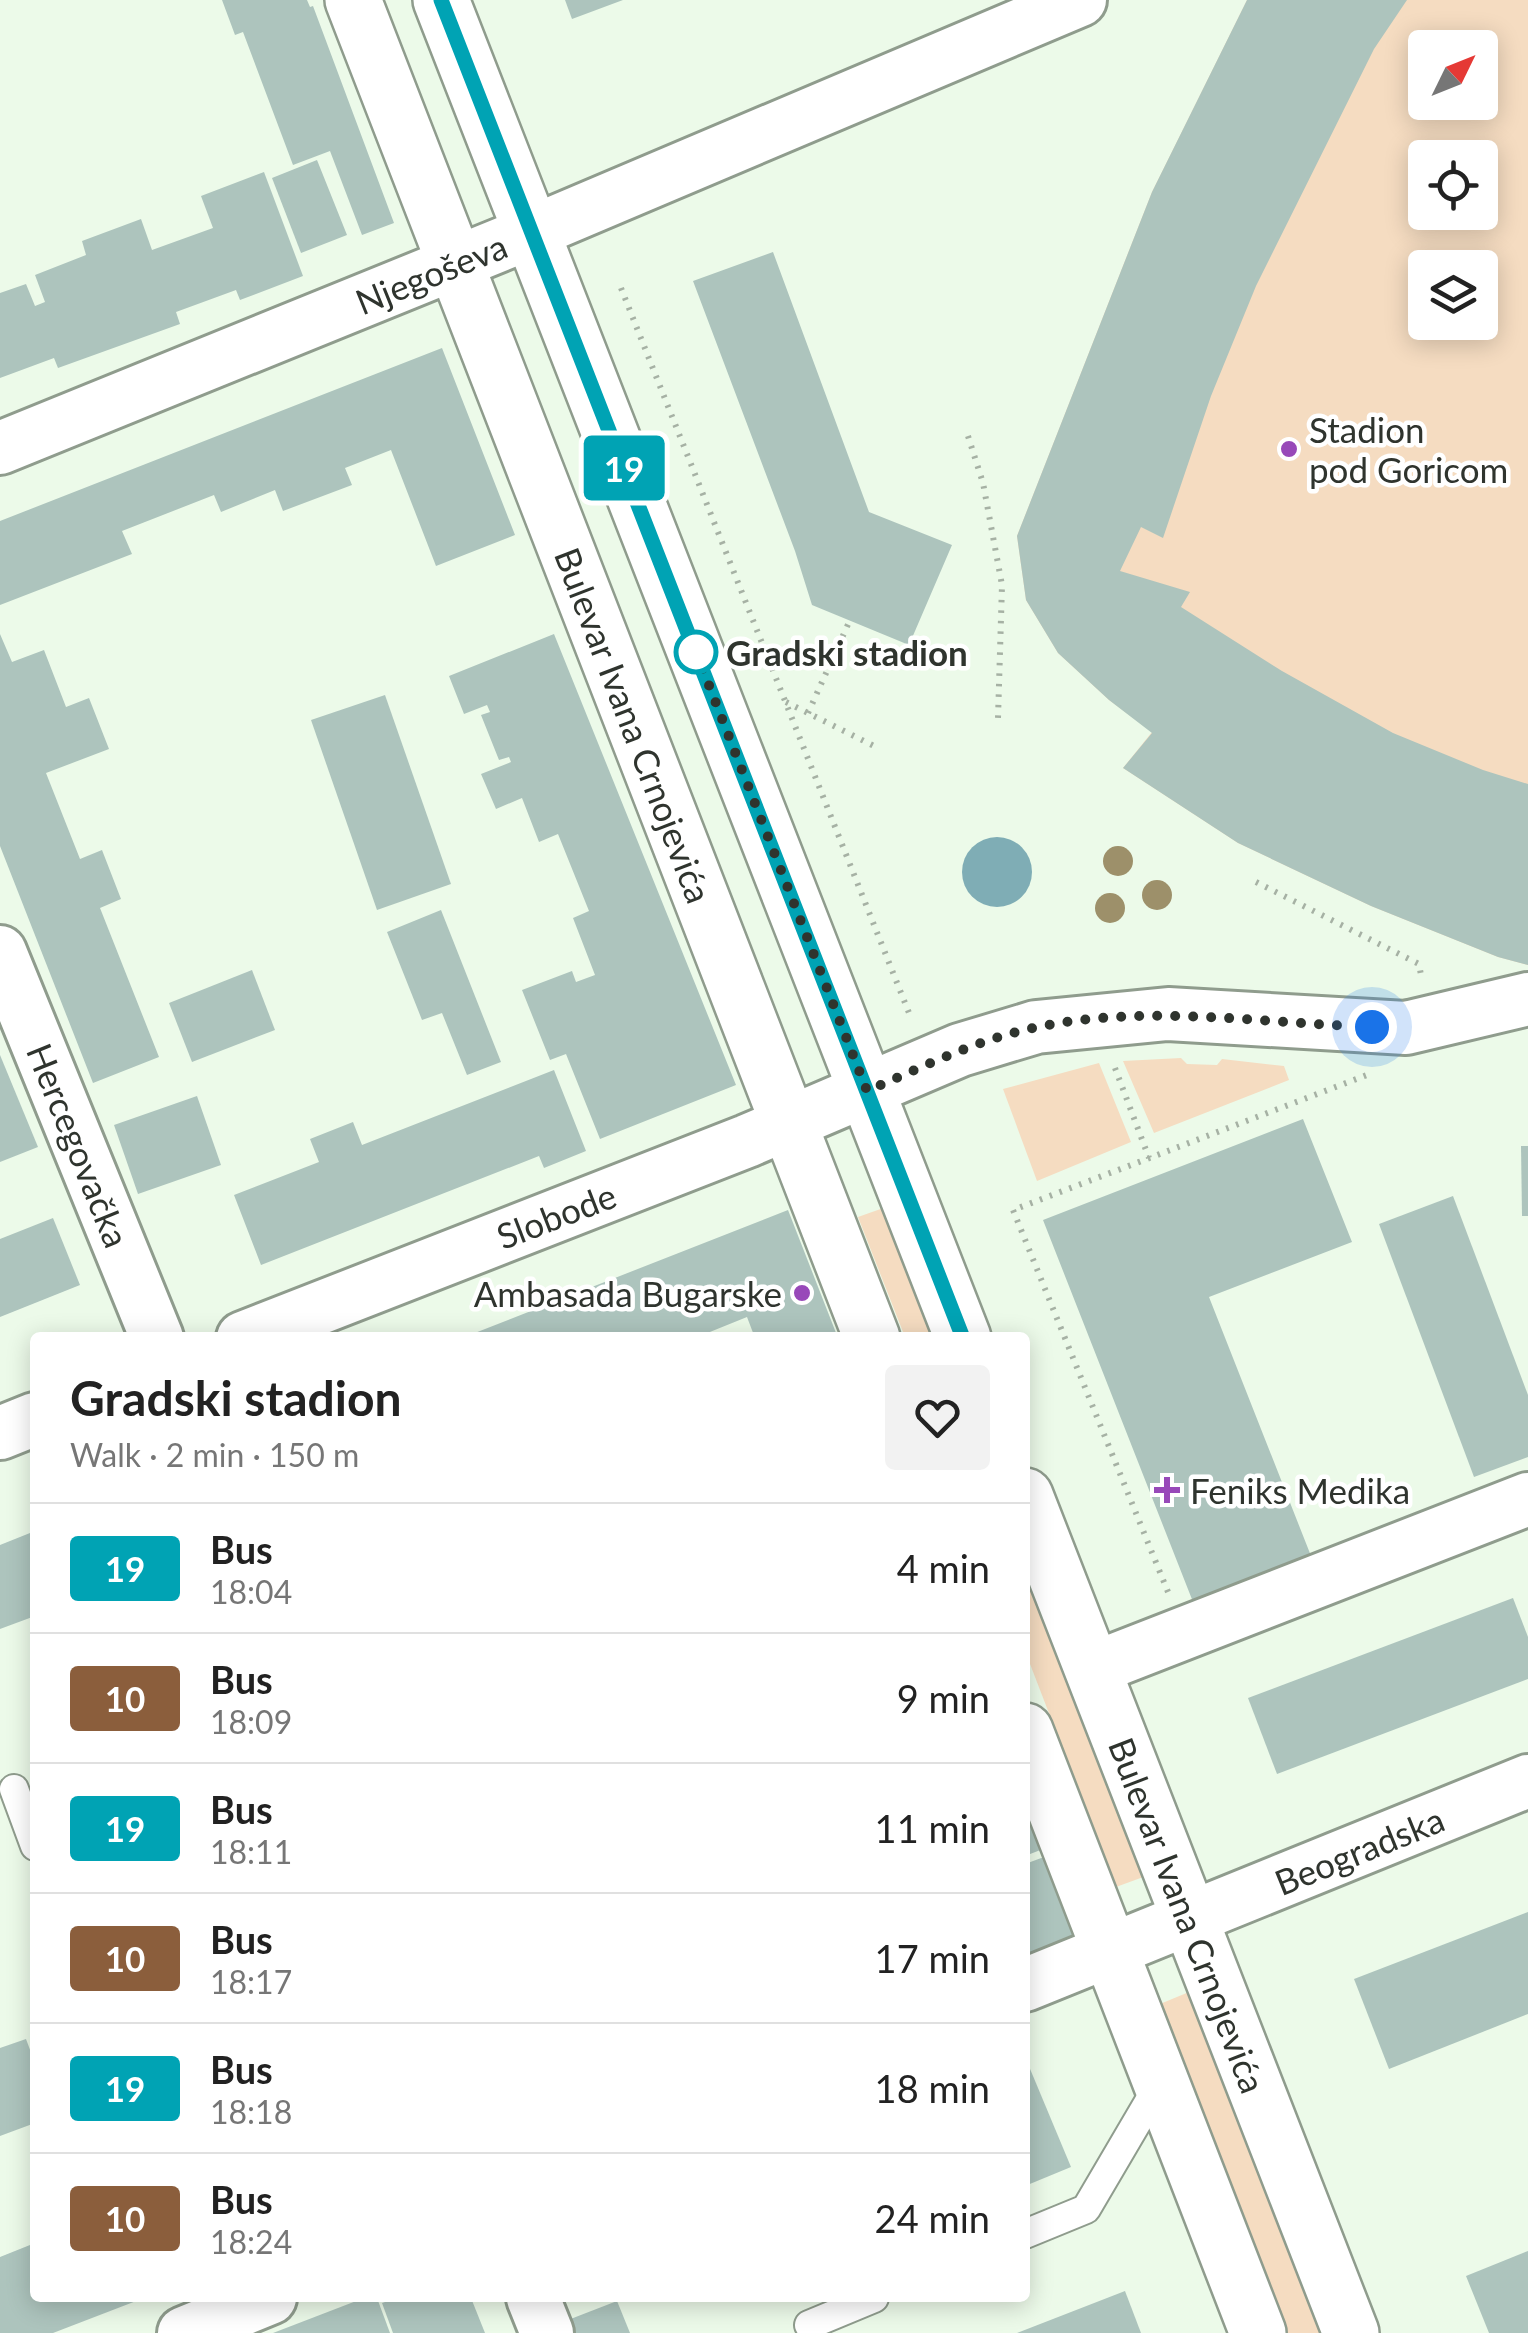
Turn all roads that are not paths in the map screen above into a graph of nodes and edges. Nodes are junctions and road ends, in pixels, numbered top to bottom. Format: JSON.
{"nodes":[{"id":1,"x":353,"y":0,"type":"edge"},
{"id":2,"x":441,"y":0,"type":"edge"},
{"id":3,"x":1080,"y":0,"type":"edge"},
{"id":4,"x":532,"y":232,"type":"junction"},
{"id":5,"x":454,"y":262,"type":"junction"},
{"id":6,"x":0,"y":448,"type":"edge"},
{"id":7,"x":0,"y":952,"type":"edge"},
{"id":8,"x":1528,"y":999,"type":"edge"},
{"id":9,"x":867,"y":1091,"type":"junction"},
{"id":10,"x":789,"y":1124,"type":"junction"},
{"id":11,"x":156,"y":1332,"type":"edge"},
{"id":12,"x":259,"y":1332,"type":"edge"},
{"id":13,"x":870,"y":1332,"type":"edge"},
{"id":14,"x":961,"y":1332,"type":"edge"},
{"id":15,"x":30,"y":1422,"type":"edge"},
{"id":16,"x":0,"y":1433,"type":"edge"},
{"id":17,"x":1528,"y":1499,"type":"edge"},
{"id":18,"x":1030,"y":1509,"type":"edge"},
{"id":19,"x":1092,"y":1669,"type":"junction"},
{"id":20,"x":1030,"y":1745,"type":"edge"},
{"id":21,"x":1528,"y":1782,"type":"edge"},
{"id":22,"x":14,"y":1789,"type":"dead end"},
{"id":23,"x":30,"y":1832,"type":"edge"},
{"id":24,"x":1190,"y":1919,"type":"junction"},
{"id":25,"x":1110,"y":1950,"type":"junction"},
{"id":26,"x":1030,"y":1983,"type":"edge"},
{"id":27,"x":1161,"y":2082,"type":"junction"},
{"id":28,"x":1030,"y":2232,"type":"edge"},
{"id":29,"x":535,"y":2302,"type":"edge"},
{"id":30,"x":864,"y":2302,"type":"edge"},
{"id":31,"x":808,"y":2325,"type":"dead end"},
{"id":32,"x":547,"y":2333,"type":"edge"},
{"id":33,"x":1258,"y":2333,"type":"edge"},
{"id":34,"x":1351,"y":2333,"type":"edge"}],
"edges":[{"from":1,"to":5,"type":"main road","name":"Bulevar Ivana Crnojevića"},
{"from":2,"to":4,"type":"main road"},
{"from":3,"to":4,"type":"street","name":"Njegoševa"},
{"from":4,"to":5,"type":"street","name":"Njegoševa"},
{"from":4,"to":9,"type":"main road"},
{"from":5,"to":6,"type":"street","name":"Njegoševa"},
{"from":5,"to":10,"type":"main road","name":"Bulevar Ivana Crnojevića"},
{"from":7,"to":11,"type":"street","name":"Hercegovačka"},
{"from":8,"to":9,"type":"street","name":"Slobode"},
{"from":9,"to":10,"type":"street","name":"Slobode"},
{"from":9,"to":14,"type":"main road"},
{"from":10,"to":12,"type":"street","name":"Slobode"},
{"from":10,"to":13,"type":"main road","name":"Bulevar Ivana Crnojevića"},
{"from":15,"to":16,"type":"street"},
{"from":17,"to":19,"type":"street"},
{"from":18,"to":19,"type":"main road","name":"Bulevar Ivana Crnojevića"},
{"from":19,"to":24,"type":"main road","name":"Bulevar Ivana Crnojevića"},
{"from":20,"to":25,"type":"main road"},
{"from":21,"to":24,"type":"street","name":"Beogradska"},
{"from":22,"to":23,"type":"lane"},
{"from":24,"to":25,"type":"street","name":"Beogradska"},
{"from":24,"to":34,"type":"main road","name":"Bulevar Ivana Crnojevića"},
{"from":25,"to":26,"type":"street","name":"Beogradska"},
{"from":25,"to":27,"type":"main road"},
{"from":27,"to":28,"type":"lane"},
{"from":27,"to":33,"type":"main road"},
{"from":29,"to":32,"type":"street"},
{"from":30,"to":31,"type":"lane"}]}
